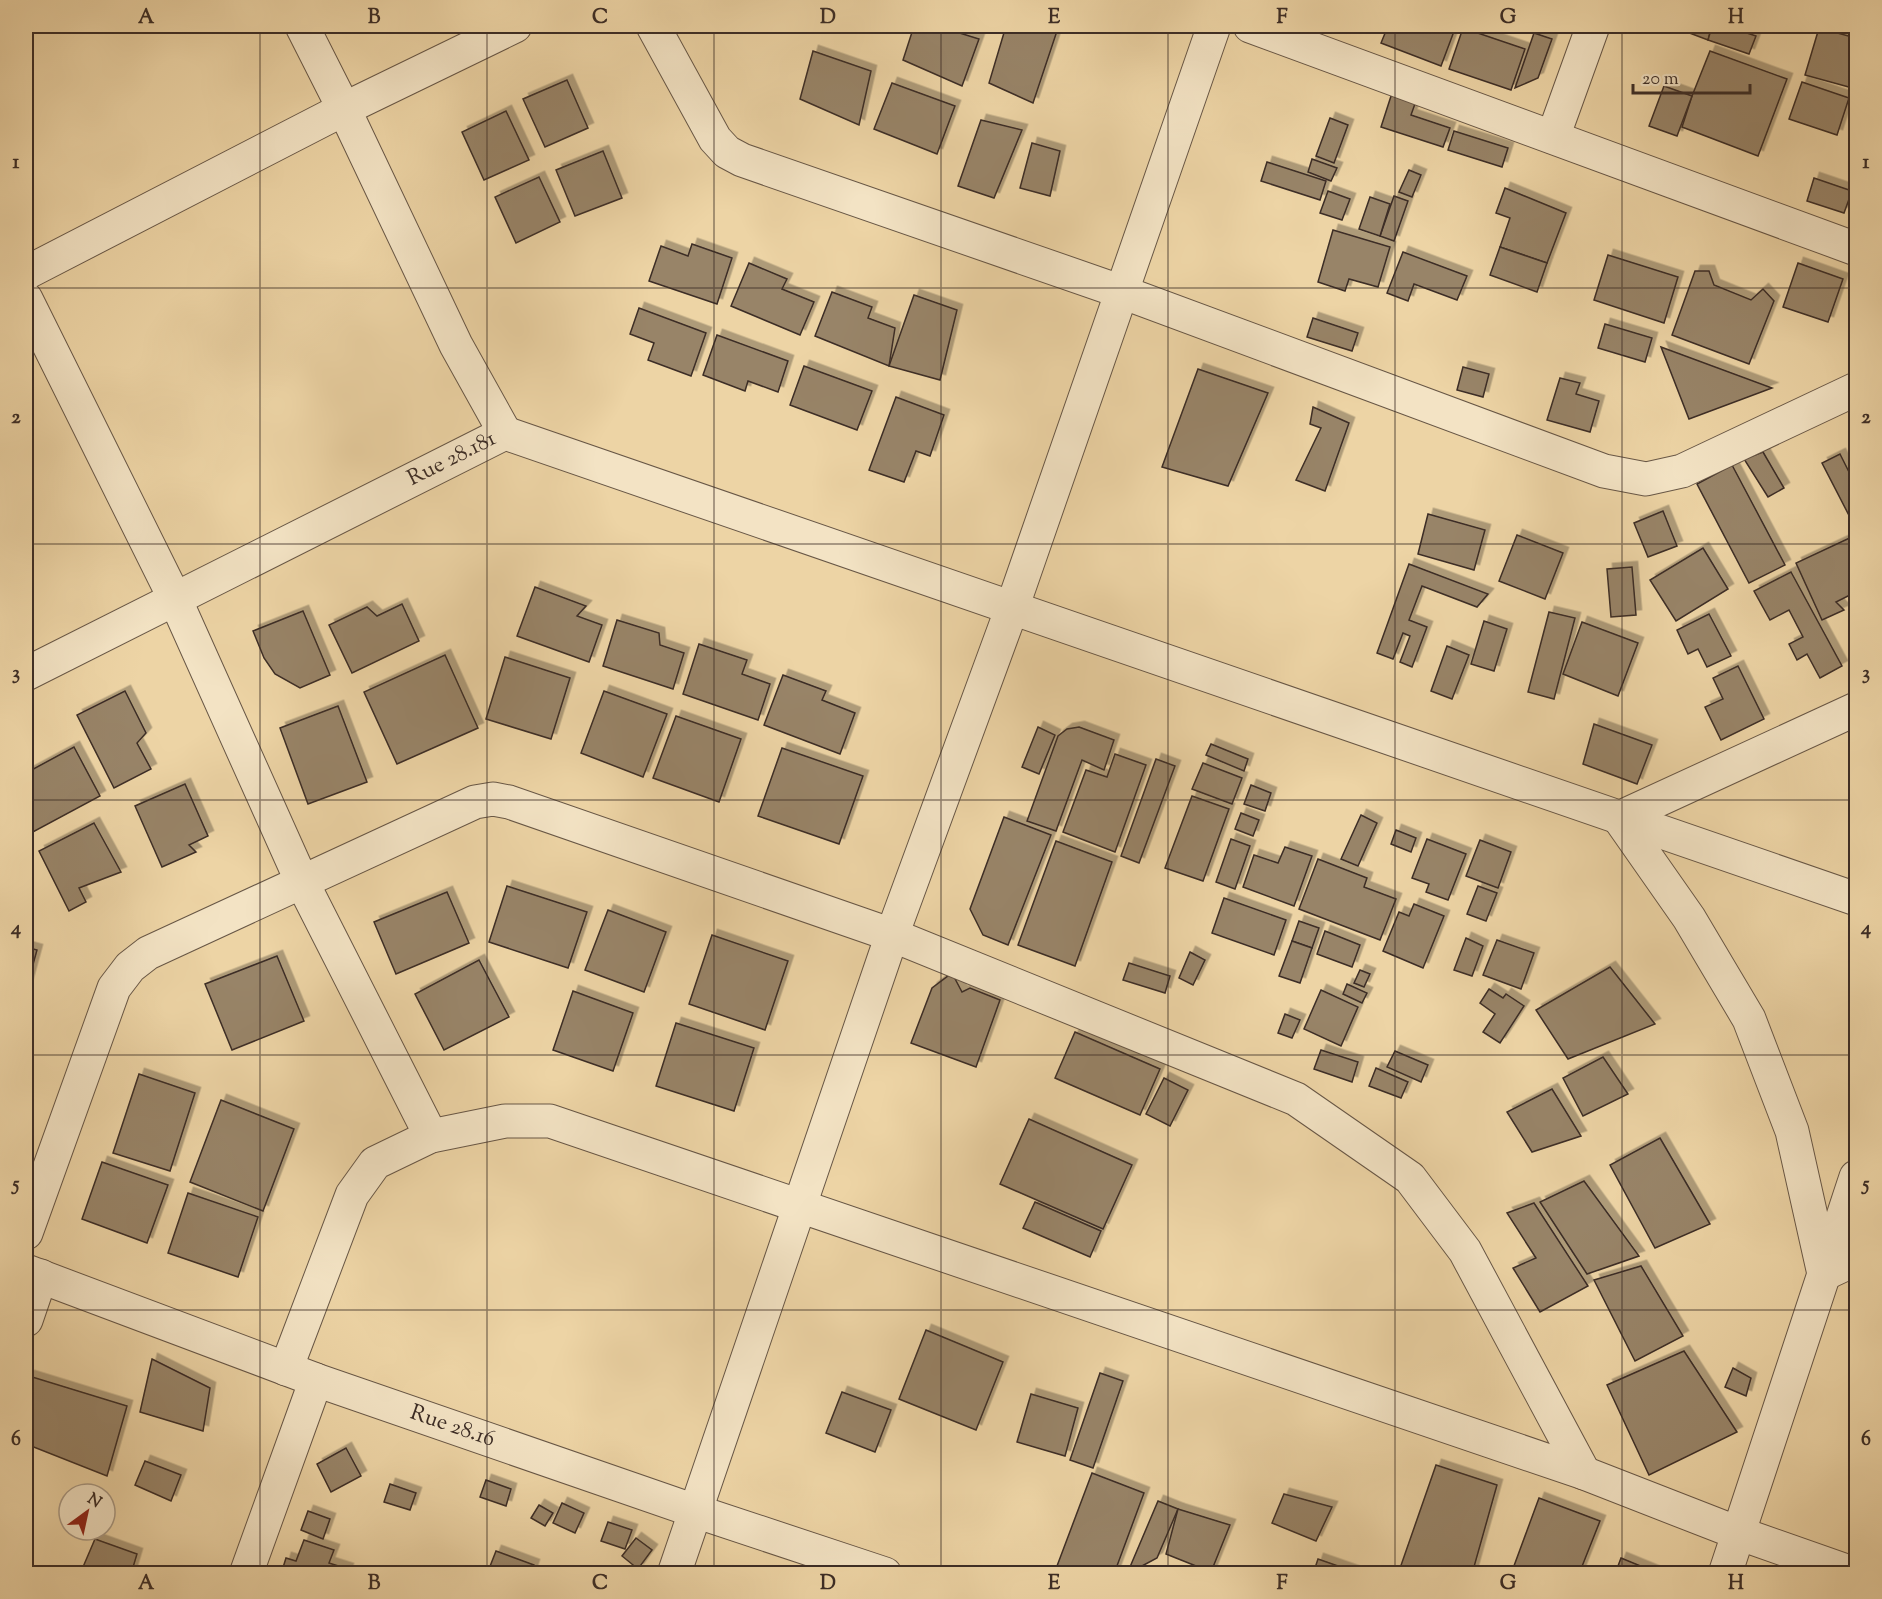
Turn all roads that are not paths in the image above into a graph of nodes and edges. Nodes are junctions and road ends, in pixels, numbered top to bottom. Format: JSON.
{"nodes":[{"id":1,"x":302,"y":26,"type":"edge"},
{"id":2,"x":515,"y":26,"type":"edge"},
{"id":3,"x":653,"y":26,"type":"edge"},
{"id":4,"x":1214,"y":26,"type":"edge"},
{"id":5,"x":1250,"y":26,"type":"edge"},
{"id":6,"x":1593,"y":26,"type":"edge"},
{"id":7,"x":344,"y":109,"type":"junction"},
{"id":8,"x":1553,"y":137,"type":"junction"},
{"id":9,"x":1857,"y":249,"type":"edge"},
{"id":10,"x":26,"y":273,"type":"edge"},
{"id":11,"x":1122,"y":292,"type":"junction"},
{"id":12,"x":26,"y":298,"type":"edge"},
{"id":13,"x":1857,"y":389,"type":"edge"},
{"id":14,"x":505,"y":434,"type":"junction"},
{"id":15,"x":175,"y":599,"type":"junction"},
{"id":16,"x":1012,"y":608,"type":"junction"},
{"id":17,"x":26,"y":674,"type":"edge"},
{"id":18,"x":1857,"y":709,"type":"edge"},
{"id":19,"x":1619,"y":818,"type":"junction"},
{"id":20,"x":302,"y":882,"type":"junction"},
{"id":21,"x":1857,"y":898,"type":"edge"},
{"id":22,"x":892,"y":935,"type":"junction"},
{"id":23,"x":431,"y":1136,"type":"junction"},
{"id":24,"x":1857,"y":1177,"type":"edge"},
{"id":25,"x":799,"y":1207,"type":"junction"},
{"id":26,"x":26,"y":1233,"type":"edge"},
{"id":27,"x":1857,"y":1259,"type":"edge"},
{"id":28,"x":33,"y":1273,"type":"edge"},
{"id":29,"x":1824,"y":1274,"type":"junction"},
{"id":30,"x":26,"y":1320,"type":"edge"},
{"id":31,"x":286,"y":1369,"type":"junction"},
{"id":32,"x":316,"y":1380,"type":"junction"},
{"id":33,"x":1584,"y":1473,"type":"junction"},
{"id":34,"x":695,"y":1511,"type":"junction"},
{"id":35,"x":1738,"y":1533,"type":"junction"},
{"id":36,"x":246,"y":1574,"type":"edge"},
{"id":37,"x":674,"y":1574,"type":"edge"},
{"id":38,"x":885,"y":1574,"type":"edge"},
{"id":39,"x":1725,"y":1574,"type":"edge"},
{"id":40,"x":1855,"y":1574,"type":"edge"}],
"edges":[{"from":1,"to":7,"type":"street","name":"Rue 28.181"},
{"from":2,"to":7,"type":"street"},
{"from":3,"to":11,"type":"street"},
{"from":4,"to":11,"type":"street"},
{"from":5,"to":8,"type":"street"},
{"from":6,"to":8,"type":"street"},
{"from":7,"to":10,"type":"street"},
{"from":7,"to":14,"type":"street","name":"Rue 28.181"},
{"from":8,"to":9,"type":"street"},
{"from":11,"to":13,"type":"street"},
{"from":11,"to":16,"type":"street"},
{"from":12,"to":15,"type":"street"},
{"from":14,"to":15,"type":"street","name":"Rue 28.181"},
{"from":14,"to":16,"type":"street"},
{"from":15,"to":17,"type":"street","name":"Rue 28.181"},
{"from":15,"to":20,"type":"street"},
{"from":16,"to":19,"type":"street"},
{"from":16,"to":22,"type":"street"},
{"from":18,"to":19,"type":"street"},
{"from":19,"to":21,"type":"street"},
{"from":19,"to":29,"type":"street"},
{"from":20,"to":22,"type":"street"},
{"from":20,"to":23,"type":"street"},
{"from":20,"to":26,"type":"street"},
{"from":22,"to":25,"type":"street"},
{"from":22,"to":33,"type":"street"},
{"from":23,"to":25,"type":"street"},
{"from":23,"to":31,"type":"street"},
{"from":24,"to":29,"type":"street"},
{"from":25,"to":33,"type":"street"},
{"from":25,"to":34,"type":"street"},
{"from":27,"to":29,"type":"street"},
{"from":28,"to":30,"type":"street"},
{"from":28,"to":31,"type":"street","name":"Rue 28.16"},
{"from":29,"to":35,"type":"street"},
{"from":31,"to":32,"type":"street","name":"Rue 28.16"},
{"from":32,"to":34,"type":"street","name":"Rue 28.16"},
{"from":32,"to":36,"type":"street"},
{"from":33,"to":35,"type":"street"},
{"from":34,"to":37,"type":"street"},
{"from":34,"to":38,"type":"street","name":"Rue 28.16"},
{"from":35,"to":39,"type":"street"},
{"from":35,"to":40,"type":"street"}]}
